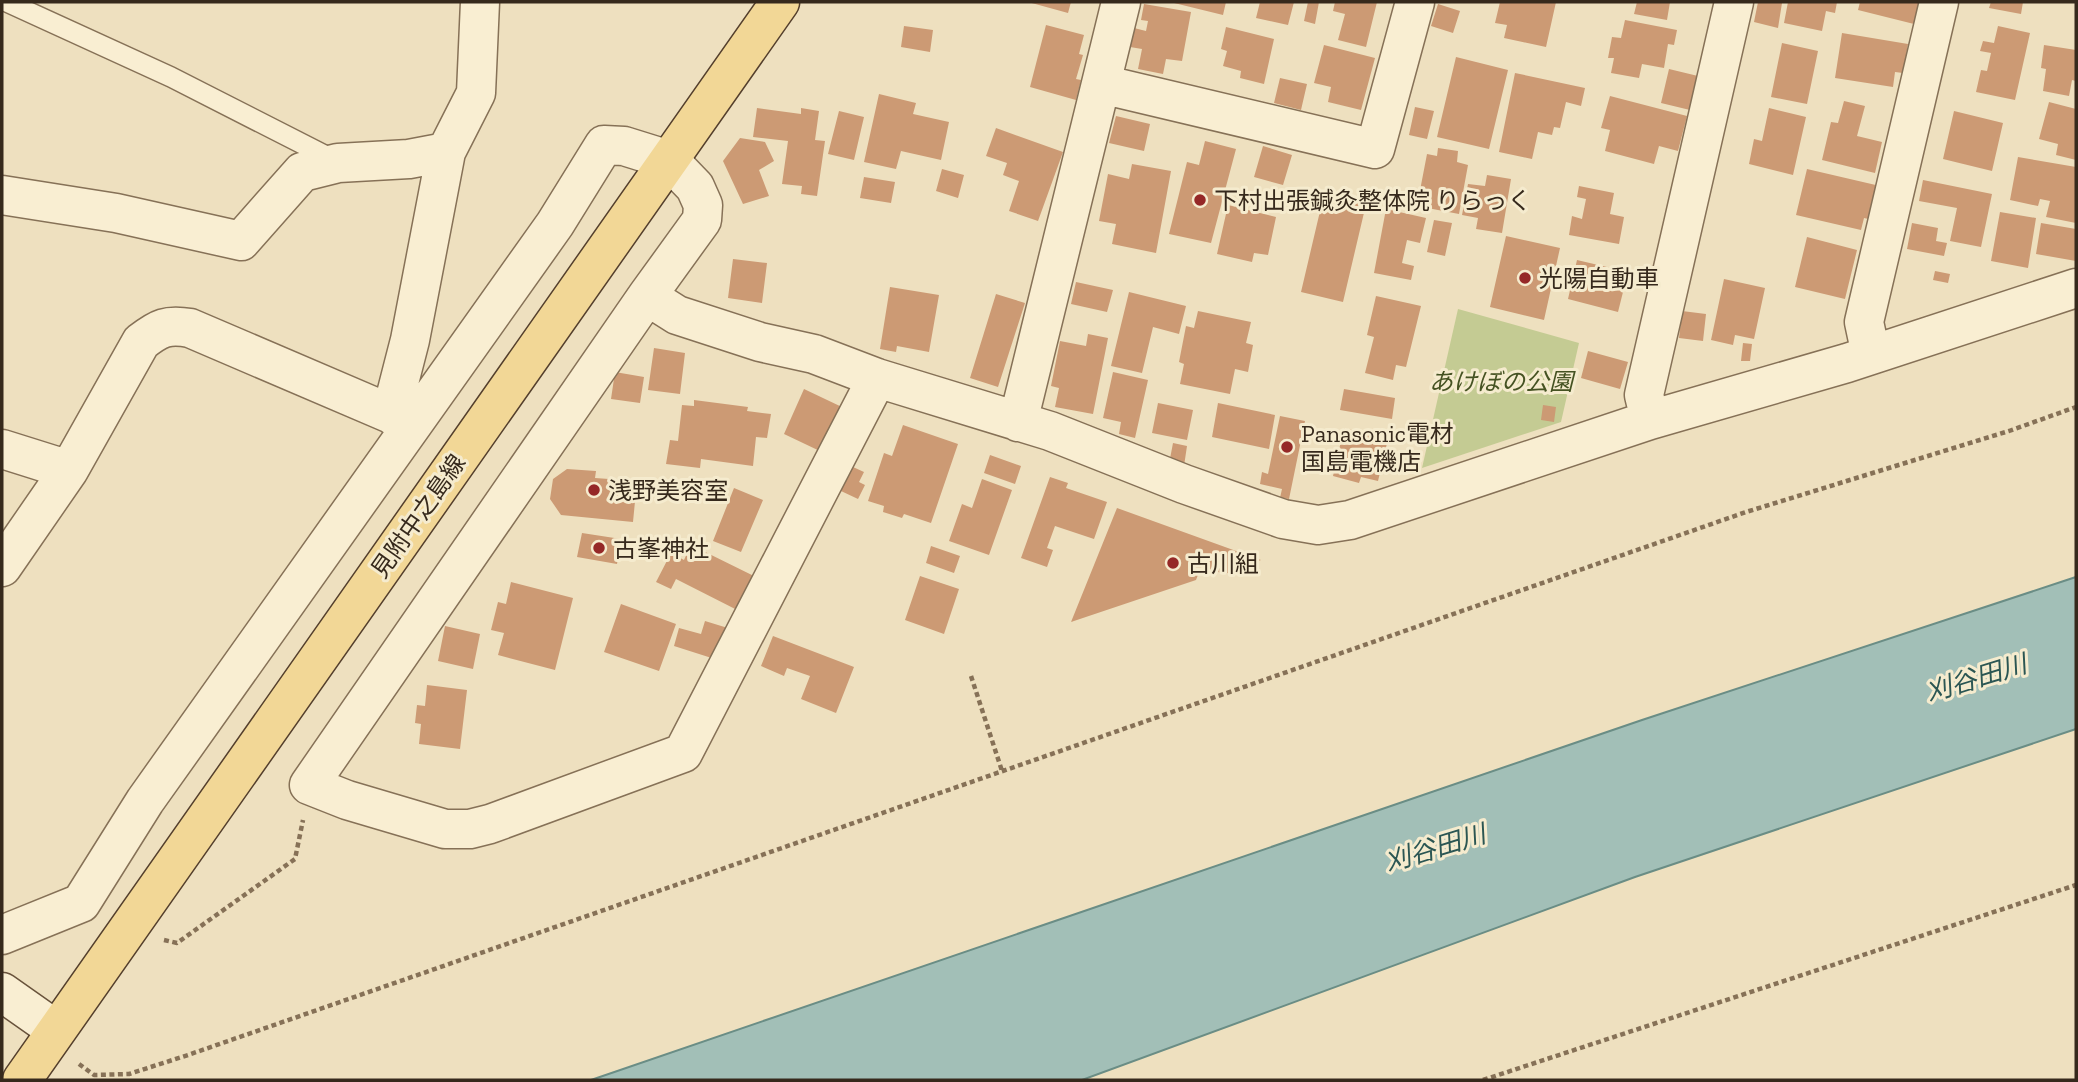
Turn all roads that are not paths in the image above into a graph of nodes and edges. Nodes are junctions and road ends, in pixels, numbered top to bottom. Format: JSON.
{"nodes":[{"id":1,"x":7,"y":2,"type":"edge"},
{"id":2,"x":480,"y":2,"type":"edge"},
{"id":3,"x":780,"y":2,"type":"edge"},
{"id":4,"x":1121,"y":2,"type":"edge"},
{"id":5,"x":1415,"y":2,"type":"edge"},
{"id":6,"x":1734,"y":2,"type":"edge"},
{"id":7,"x":1939,"y":2,"type":"edge"},
{"id":8,"x":1101,"y":84,"type":"junction"},
{"id":9,"x":446,"y":152,"type":"junction"},
{"id":10,"x":669,"y":160,"type":"junction"},
{"id":11,"x":338,"y":163,"type":"junction"},
{"id":12,"x":2,"y":195,"type":"edge"},
{"id":13,"x":2076,"y":288,"type":"edge"},
{"id":14,"x":647,"y":296,"type":"junction"},
{"id":15,"x":1871,"y":355,"type":"junction"},
{"id":16,"x":877,"y":378,"type":"junction"},
{"id":17,"x":1650,"y":420,"type":"junction"},
{"id":18,"x":400,"y":421,"type":"junction"},
{"id":19,"x":1018,"y":422,"type":"junction"},
{"id":20,"x":2,"y":449,"type":"edge"},
{"id":21,"x":69,"y":470,"type":"junction"},
{"id":22,"x":2,"y":567,"type":"edge"},
{"id":23,"x":2,"y":935,"type":"edge"},
{"id":24,"x":2,"y":992,"type":"edge"},
{"id":25,"x":57,"y":1031,"type":"junction"},
{"id":26,"x":22,"y":1080,"type":"edge"}],
"edges":[{"from":1,"to":11,"type":"lane"},
{"from":2,"to":9,"type":"street"},
{"from":3,"to":10,"type":"main road","name":"見附中之島線"},
{"from":4,"to":8,"type":"street"},
{"from":5,"to":8,"type":"street"},
{"from":6,"to":17,"type":"street"},
{"from":7,"to":15,"type":"street"},
{"from":8,"to":19,"type":"street"},
{"from":9,"to":11,"type":"street"},
{"from":9,"to":18,"type":"street"},
{"from":10,"to":14,"type":"street"},
{"from":10,"to":18,"type":"street"},
{"from":10,"to":25,"type":"main road","name":"見附中之島線"},
{"from":11,"to":12,"type":"street"},
{"from":13,"to":15,"type":"street"},
{"from":14,"to":16,"type":"street"},
{"from":14,"to":16,"type":"street"},
{"from":15,"to":17,"type":"street"},
{"from":16,"to":19,"type":"street"},
{"from":17,"to":19,"type":"street"},
{"from":18,"to":21,"type":"street"},
{"from":18,"to":23,"type":"street"},
{"from":20,"to":21,"type":"street"},
{"from":21,"to":22,"type":"street"},
{"from":24,"to":25,"type":"street"},
{"from":25,"to":26,"type":"main road","name":"見附中之島線"}]}
